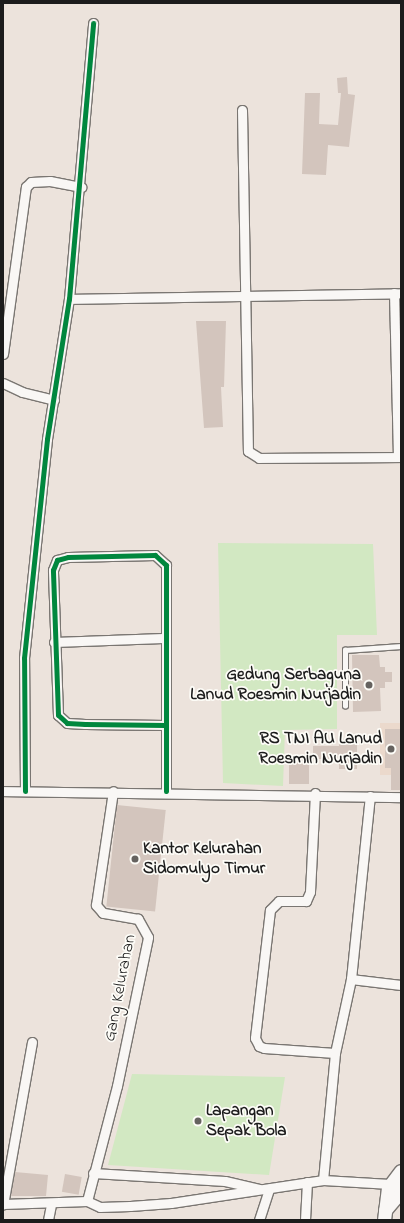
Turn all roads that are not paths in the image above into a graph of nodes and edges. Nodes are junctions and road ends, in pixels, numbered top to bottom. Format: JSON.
{"nodes":[{"id":1,"x":94,"y":23,"type":"dead end"},
{"id":2,"x":242,"y":110,"type":"dead end"},
{"id":3,"x":81,"y":187,"type":"junction"},
{"id":4,"x":398,"y":293,"type":"edge"},
{"id":5,"x":243,"y":297,"type":"junction"},
{"id":6,"x":70,"y":299,"type":"junction"},
{"id":7,"x":3,"y":354,"type":"edge"},
{"id":8,"x":3,"y":384,"type":"edge"},
{"id":9,"x":54,"y":400,"type":"junction"},
{"id":10,"x":400,"y":457,"type":"edge"},
{"id":11,"x":163,"y":638,"type":"junction"},
{"id":12,"x":54,"y":642,"type":"junction"},
{"id":13,"x":401,"y":646,"type":"edge"},
{"id":14,"x":345,"y":706,"type":"dead end"},
{"id":15,"x":165,"y":725,"type":"junction"},
{"id":16,"x":3,"y":791,"type":"edge"},
{"id":17,"x":25,"y":791,"type":"junction"},
{"id":18,"x":113,"y":791,"type":"junction"},
{"id":19,"x":166,"y":791,"type":"junction"},
{"id":20,"x":316,"y":793,"type":"junction"},
{"id":21,"x":370,"y":796,"type":"junction"},
{"id":22,"x":401,"y":797,"type":"edge"},
{"id":23,"x":351,"y":978,"type":"junction"},
{"id":24,"x":401,"y":985,"type":"edge"},
{"id":25,"x":32,"y":1042,"type":"dead end"},
{"id":26,"x":335,"y":1053,"type":"junction"},
{"id":27,"x":401,"y":1172,"type":"edge"},
{"id":28,"x":94,"y":1173,"type":"junction"},
{"id":29,"x":323,"y":1180,"type":"junction"},
{"id":30,"x":307,"y":1182,"type":"junction"},
{"id":31,"x":264,"y":1189,"type":"junction"},
{"id":32,"x":396,"y":1190,"type":"edge"},
{"id":33,"x":87,"y":1201,"type":"junction"},
{"id":34,"x":3,"y":1204,"type":"edge"},
{"id":35,"x":51,"y":1204,"type":"junction"},
{"id":36,"x":384,"y":1215,"type":"edge"},
{"id":37,"x":48,"y":1220,"type":"edge"},
{"id":38,"x":259,"y":1220,"type":"edge"},
{"id":39,"x":305,"y":1220,"type":"edge"}],
"edges":[{"from":1,"to":3,"type":"street"},
{"from":2,"to":5,"type":"street"},
{"from":3,"to":6,"type":"street"},
{"from":3,"to":7,"type":"street"},
{"from":4,"to":5,"type":"street"},
{"from":4,"to":10,"type":"street"},
{"from":5,"to":6,"type":"street"},
{"from":5,"to":10,"type":"street"},
{"from":6,"to":9,"type":"street"},
{"from":8,"to":9,"type":"street"},
{"from":9,"to":17,"type":"street"},
{"from":11,"to":12,"type":"street"},
{"from":11,"to":12,"type":"street"},
{"from":11,"to":15,"type":"street"},
{"from":12,"to":15,"type":"street"},
{"from":13,"to":14,"type":"lane"},
{"from":15,"to":19,"type":"street"},
{"from":16,"to":17,"type":"street"},
{"from":17,"to":18,"type":"street"},
{"from":18,"to":19,"type":"street"},
{"from":18,"to":28,"type":"street","name":"Gang Kelurahan"},
{"from":19,"to":20,"type":"street"},
{"from":20,"to":21,"type":"street"},
{"from":20,"to":26,"type":"street"},
{"from":21,"to":22,"type":"street"},
{"from":21,"to":23,"type":"street"},
{"from":23,"to":24,"type":"street"},
{"from":23,"to":26,"type":"street"},
{"from":25,"to":34,"type":"street"},
{"from":26,"to":29,"type":"street"},
{"from":27,"to":32,"type":"main road"},
{"from":28,"to":31,"type":"street"},
{"from":28,"to":33,"type":"street","name":"Gang Kelurahan"},
{"from":29,"to":30,"type":"street"},
{"from":29,"to":32,"type":"street"},
{"from":30,"to":31,"type":"street"},
{"from":30,"to":39,"type":"street"},
{"from":31,"to":33,"type":"street"},
{"from":31,"to":38,"type":"street"},
{"from":32,"to":36,"type":"main road"},
{"from":33,"to":35,"type":"street"},
{"from":34,"to":35,"type":"street"},
{"from":35,"to":37,"type":"street"}]}
